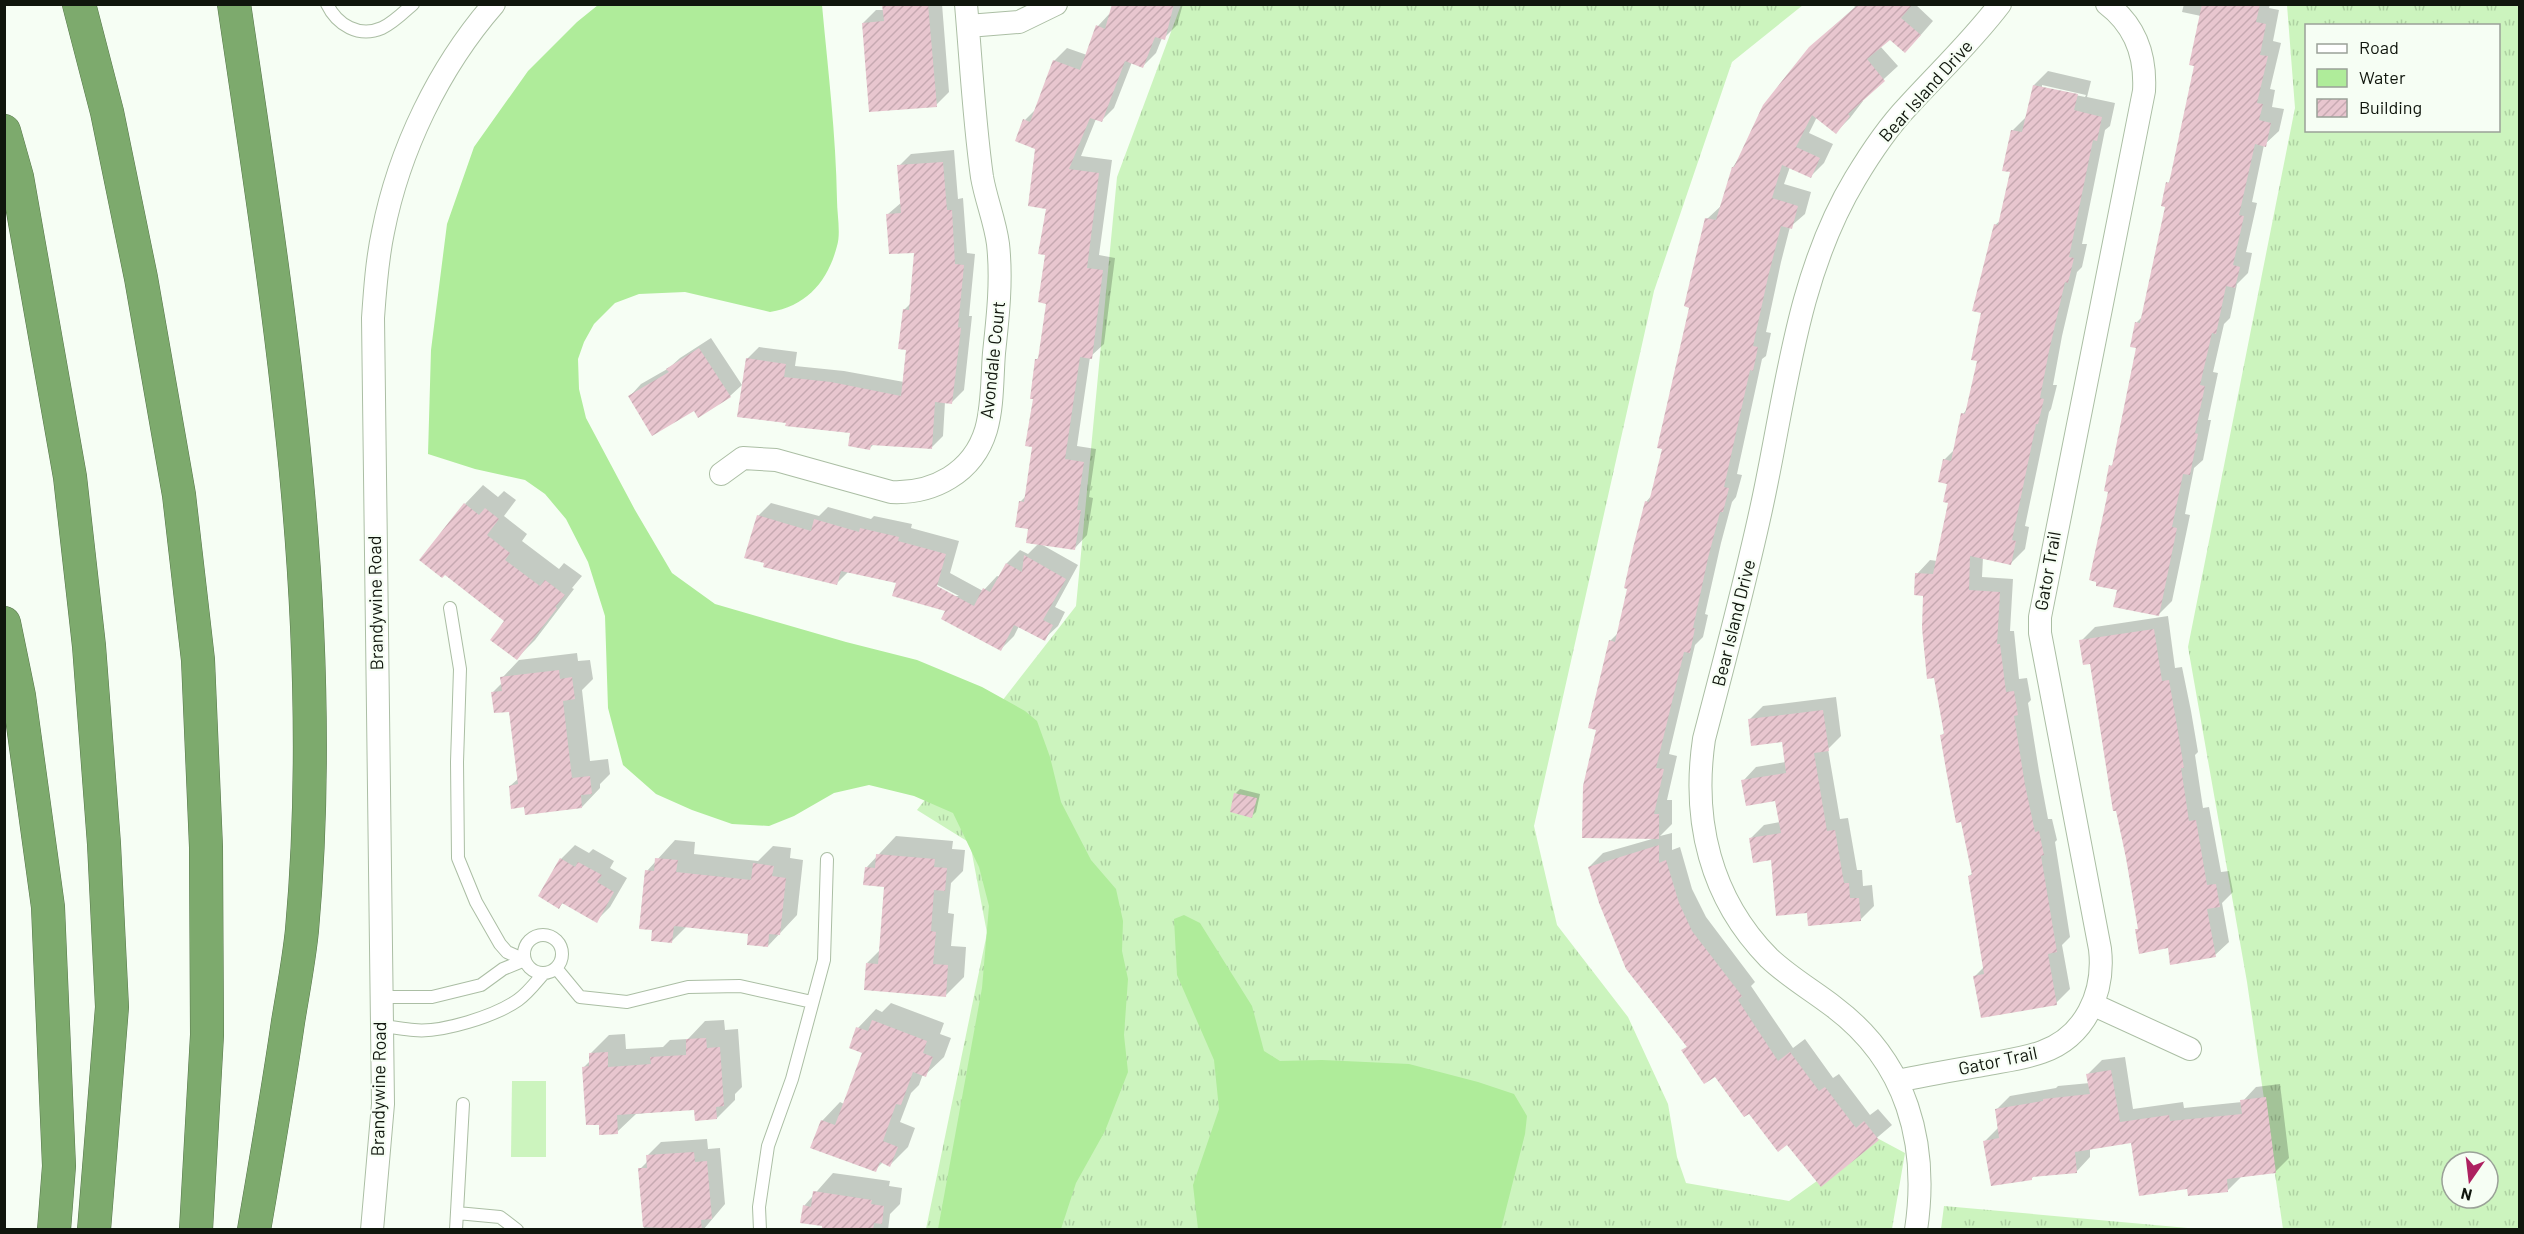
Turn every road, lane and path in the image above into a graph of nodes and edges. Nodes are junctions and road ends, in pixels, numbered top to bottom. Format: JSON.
{"nodes":[{"id":1,"x":79,"y":4,"type":"edge"},
{"id":2,"x":234,"y":4,"type":"edge"},
{"id":3,"x":327,"y":4,"type":"edge"},
{"id":4,"x":413,"y":4,"type":"edge"},
{"id":5,"x":494,"y":4,"type":"edge"},
{"id":6,"x":1056,"y":4,"type":"edge"},
{"id":7,"x":2000,"y":4,"type":"edge"},
{"id":8,"x":2107,"y":4,"type":"edge"},
{"id":9,"x":967,"y":15,"type":"edge"},
{"id":10,"x":4,"y":131,"type":"edge"},
{"id":11,"x":721,"y":474,"type":"dead end"},
{"id":12,"x":450,"y":608,"type":"dead end"},
{"id":13,"x":4,"y":622,"type":"edge"},
{"id":14,"x":827,"y":859,"type":"dead end"},
{"id":15,"x":525,"y":960,"type":"junction"},
{"id":16,"x":550,"y":971,"type":"junction"},
{"id":17,"x":381,"y":997,"type":"junction"},
{"id":18,"x":812,"y":1002,"type":"junction"},
{"id":19,"x":2094,"y":1005,"type":"junction"},
{"id":20,"x":381,"y":1026,"type":"junction"},
{"id":21,"x":2190,"y":1049,"type":"dead end"},
{"id":22,"x":1897,"y":1081,"type":"junction"},
{"id":23,"x":463,"y":1104,"type":"dead end"},
{"id":24,"x":457,"y":1213,"type":"junction"},
{"id":25,"x":54,"y":1230,"type":"edge"},
{"id":26,"x":94,"y":1230,"type":"edge"},
{"id":27,"x":196,"y":1230,"type":"edge"},
{"id":28,"x":254,"y":1230,"type":"edge"},
{"id":29,"x":372,"y":1230,"type":"edge"},
{"id":30,"x":456,"y":1230,"type":"edge"},
{"id":31,"x":517,"y":1230,"type":"edge"},
{"id":32,"x":760,"y":1230,"type":"edge"},
{"id":33,"x":1916,"y":1230,"type":"edge"}],
"edges":[{"from":1,"to":27,"type":"highway"},
{"from":2,"to":28,"type":"highway"},
{"from":3,"to":4,"type":"lane"},
{"from":5,"to":17,"type":"street","name":"Brandywine Road"},
{"from":6,"to":9,"type":"street"},
{"from":7,"to":22,"type":"street","name":"Bear Island Drive"},
{"from":8,"to":19,"type":"street","name":"Gator Trail"},
{"from":9,"to":11,"type":"street","name":"Avondale Court"},
{"from":10,"to":26,"type":"highway"},
{"from":12,"to":15,"type":"lane"},
{"from":13,"to":25,"type":"highway"},
{"from":14,"to":18,"type":"lane"},
{"from":15,"to":16,"type":"lane"},
{"from":15,"to":16,"type":"lane"},
{"from":15,"to":17,"type":"lane"},
{"from":16,"to":18,"type":"lane"},
{"from":16,"to":20,"type":"lane"},
{"from":17,"to":20,"type":"street","name":"Brandywine Road"},
{"from":18,"to":32,"type":"lane"},
{"from":19,"to":21,"type":"street"},
{"from":19,"to":22,"type":"street","name":"Gator Trail"},
{"from":20,"to":29,"type":"street","name":"Brandywine Road"},
{"from":22,"to":33,"type":"street","name":"Bear Island Drive"},
{"from":23,"to":24,"type":"lane"},
{"from":24,"to":30,"type":"lane"},
{"from":24,"to":31,"type":"lane"}]}
